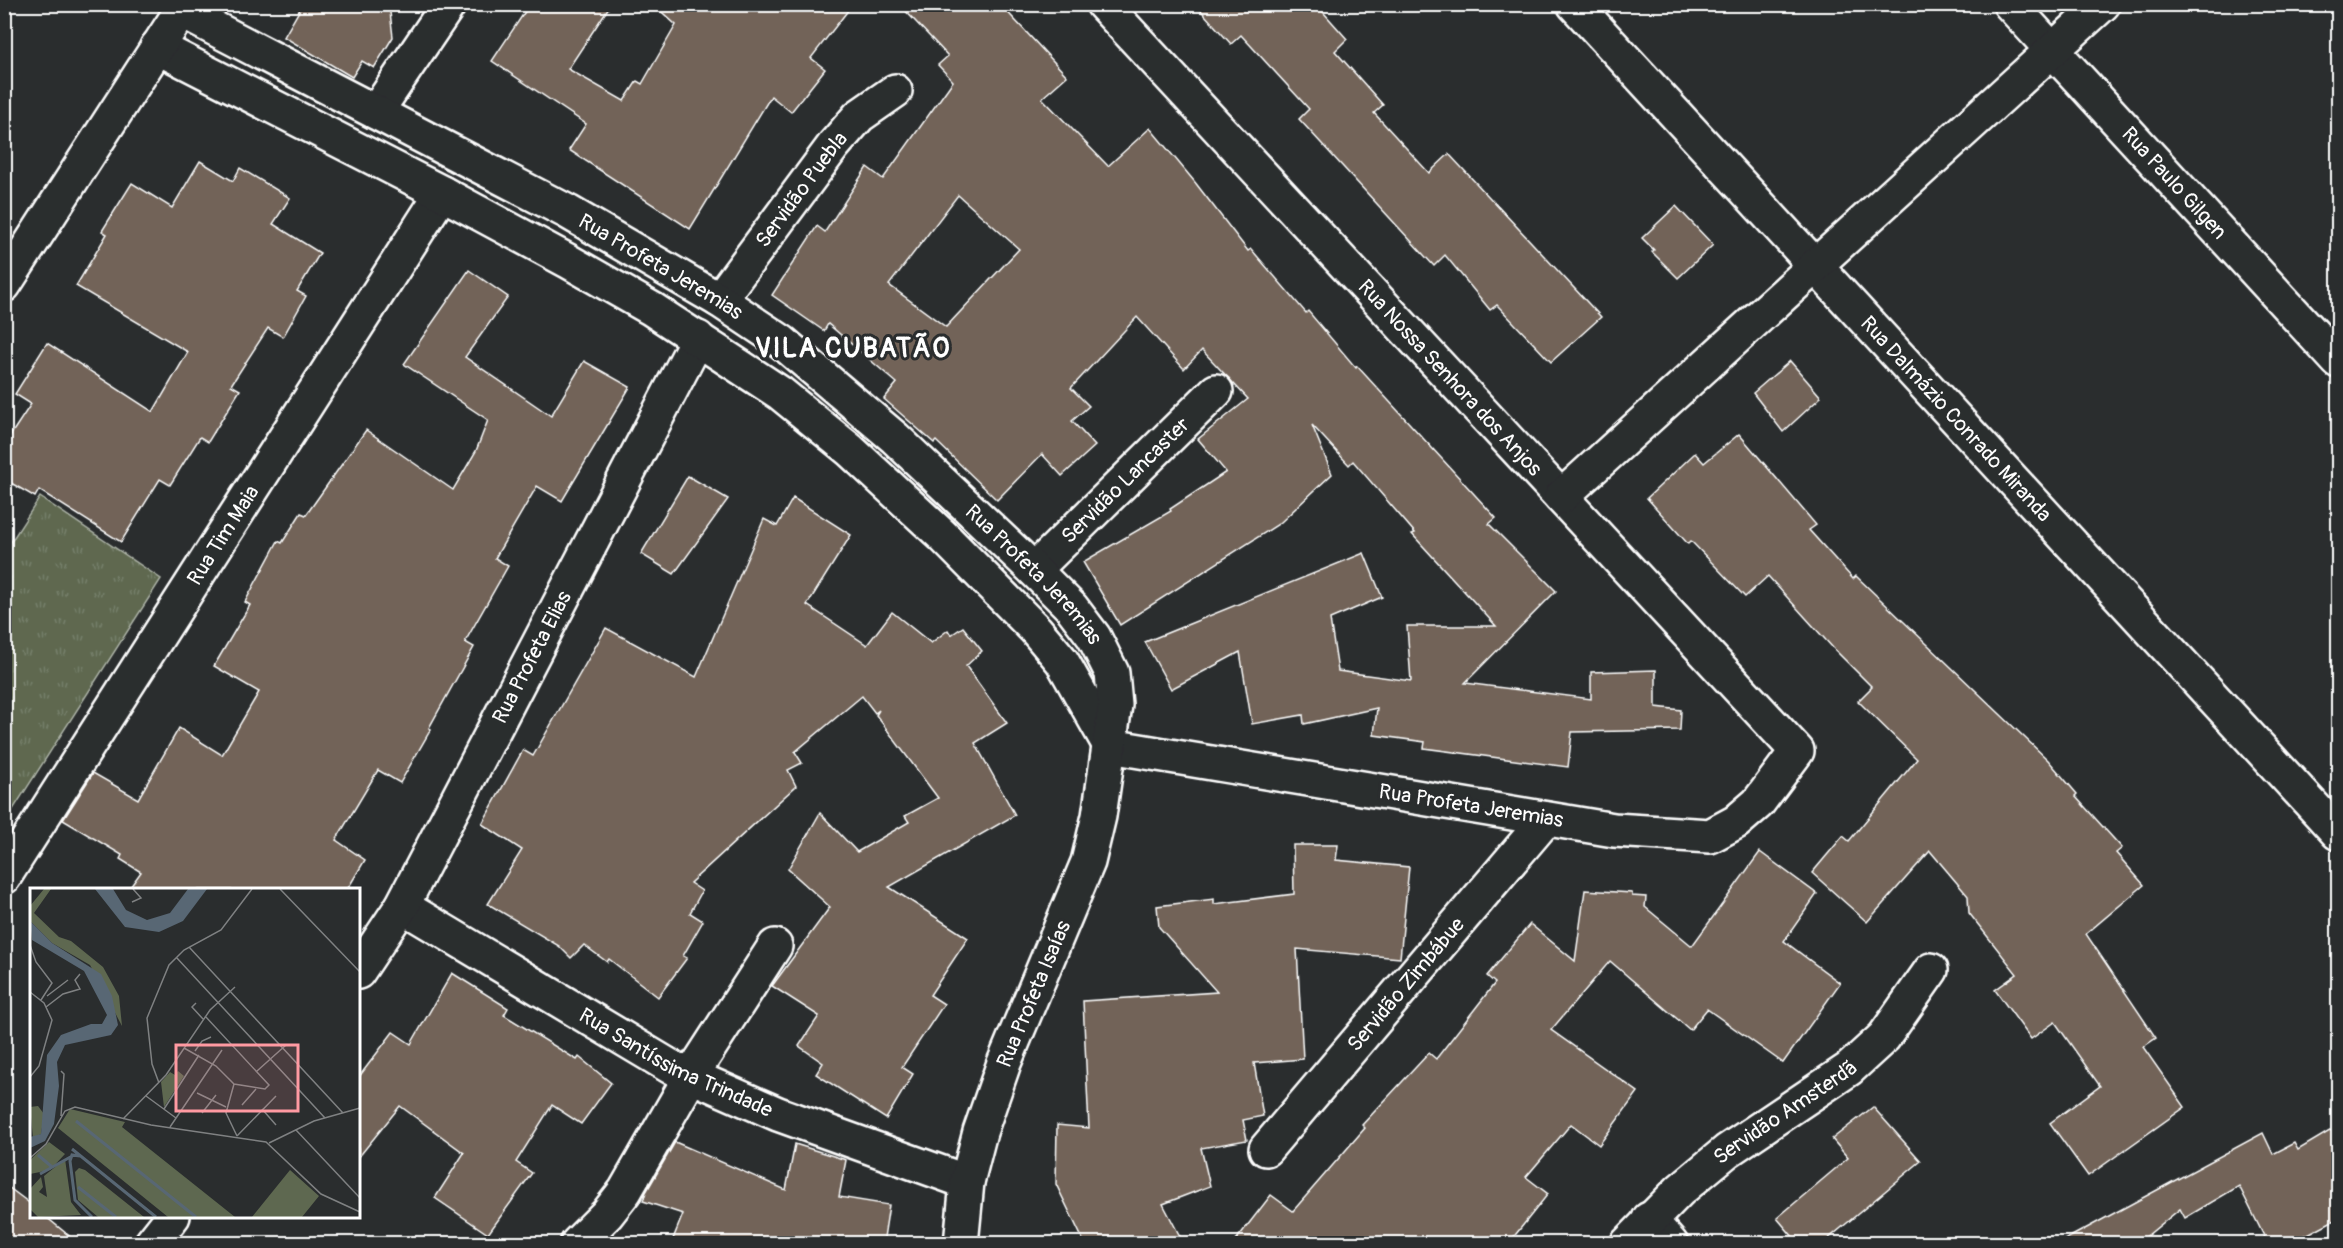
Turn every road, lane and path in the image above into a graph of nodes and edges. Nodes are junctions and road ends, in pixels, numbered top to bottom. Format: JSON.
{"nodes":[{"id":1,"x":448,"y":4,"type":"edge"},
{"id":2,"x":1103,"y":4,"type":"edge"},
{"id":3,"x":1574,"y":4,"type":"edge"},
{"id":4,"x":2010,"y":4,"type":"edge"},
{"id":5,"x":2103,"y":4,"type":"edge"},
{"id":6,"x":184,"y":8,"type":"edge"},
{"id":7,"x":157,"y":47,"type":"junction"},
{"id":8,"x":2052,"y":51,"type":"junction"},
{"id":9,"x":895,"y":91,"type":"dead end"},
{"id":10,"x":376,"y":112,"type":"junction"},
{"id":11,"x":442,"y":193,"type":"junction"},
{"id":12,"x":1815,"y":266,"type":"junction"},
{"id":13,"x":4,"y":285,"type":"edge"},
{"id":14,"x":719,"y":300,"type":"junction"},
{"id":15,"x":698,"y":338,"type":"junction"},
{"id":16,"x":2338,"y":361,"type":"edge"},
{"id":17,"x":1216,"y":391,"type":"dead end"},
{"id":18,"x":1561,"y":497,"type":"junction"},
{"id":19,"x":1034,"y":570,"type":"junction"},
{"id":20,"x":1110,"y":746,"type":"junction"},
{"id":21,"x":1797,"y":751,"type":"joint"},
{"id":22,"x":1546,"y":819,"type":"junction"},
{"id":23,"x":2338,"y":833,"type":"edge"},
{"id":24,"x":4,"y":877,"type":"edge"},
{"id":25,"x":402,"y":906,"type":"junction"},
{"id":26,"x":775,"y":946,"type":"dead end"},
{"id":27,"x":360,"y":969,"type":"edge"},
{"id":28,"x":1931,"y":970,"type":"dead end"},
{"id":29,"x":691,"y":1076,"type":"junction"},
{"id":30,"x":1266,"y":1149,"type":"dead end"},
{"id":31,"x":967,"y":1182,"type":"junction"},
{"id":32,"x":171,"y":1218,"type":"edge"},
{"id":33,"x":1649,"y":1220,"type":"junction"},
{"id":34,"x":151,"y":1244,"type":"edge"},
{"id":35,"x":577,"y":1244,"type":"edge"},
{"id":36,"x":962,"y":1244,"type":"edge"},
{"id":37,"x":1627,"y":1244,"type":"edge"},
{"id":38,"x":1671,"y":1244,"type":"edge"}],
"edges":[{"from":1,"to":10,"type":"street"},
{"from":2,"to":18,"type":"street","name":"Rua Nossa Senhora dos Anjos"},
{"from":3,"to":12,"type":"street","name":"Rua Dalmázio Conrado Miranda"},
{"from":4,"to":8,"type":"street","name":"Rua Paulo Gilgen"},
{"from":5,"to":8,"type":"street"},
{"from":6,"to":7,"type":"street"},
{"from":6,"to":10,"type":"street","name":"Rua Profeta Jeremias"},
{"from":7,"to":11,"type":"street","name":"Rua Profeta Jeremias"},
{"from":7,"to":13,"type":"street"},
{"from":8,"to":12,"type":"street"},
{"from":8,"to":16,"type":"street","name":"Rua Paulo Gilgen"},
{"from":9,"to":14,"type":"street","name":"Servidão Puebla"},
{"from":10,"to":14,"type":"street","name":"Rua Profeta Jeremias"},
{"from":11,"to":15,"type":"street","name":"Rua Profeta Jeremias"},
{"from":11,"to":24,"type":"street","name":"Rua Tim Maia"},
{"from":12,"to":18,"type":"street"},
{"from":12,"to":23,"type":"street","name":"Rua Dalmázio Conrado Miranda"},
{"from":14,"to":15,"type":"street","name":"Servidão Puebla"},
{"from":14,"to":19,"type":"street","name":"Rua Profeta Jeremias"},
{"from":15,"to":20,"type":"street","name":"Rua Profeta Jeremias"},
{"from":15,"to":25,"type":"street","name":"Rua Profeta Elias"},
{"from":17,"to":19,"type":"street","name":"Servidão Lancaster"},
{"from":18,"to":21,"type":"street","name":"Rua Nossa Senhora dos Anjos"},
{"from":19,"to":20,"type":"street","name":"Rua Profeta Jeremias"},
{"from":20,"to":22,"type":"street","name":"Rua Profeta Jeremias"},
{"from":20,"to":31,"type":"street","name":"Rua Profeta Isaías"},
{"from":21,"to":22,"type":"street","name":"Rua Profeta Jeremias"},
{"from":22,"to":30,"type":"street","name":"Servidão Zimbábue"},
{"from":25,"to":27,"type":"street","name":"Rua Profeta Elias"},
{"from":25,"to":29,"type":"street","name":"Rua Santíssima Trindade"},
{"from":26,"to":29,"type":"street"},
{"from":28,"to":33,"type":"street","name":"Servidão Amsterdã"},
{"from":29,"to":31,"type":"street","name":"Rua Santíssima Trindade"},
{"from":29,"to":35,"type":"street"},
{"from":31,"to":36,"type":"street","name":"Rua Profeta Isaías"},
{"from":32,"to":34,"type":"street"},
{"from":33,"to":37,"type":"street","name":"Servidão Amsterdã"},
{"from":33,"to":38,"type":"street"}]}
